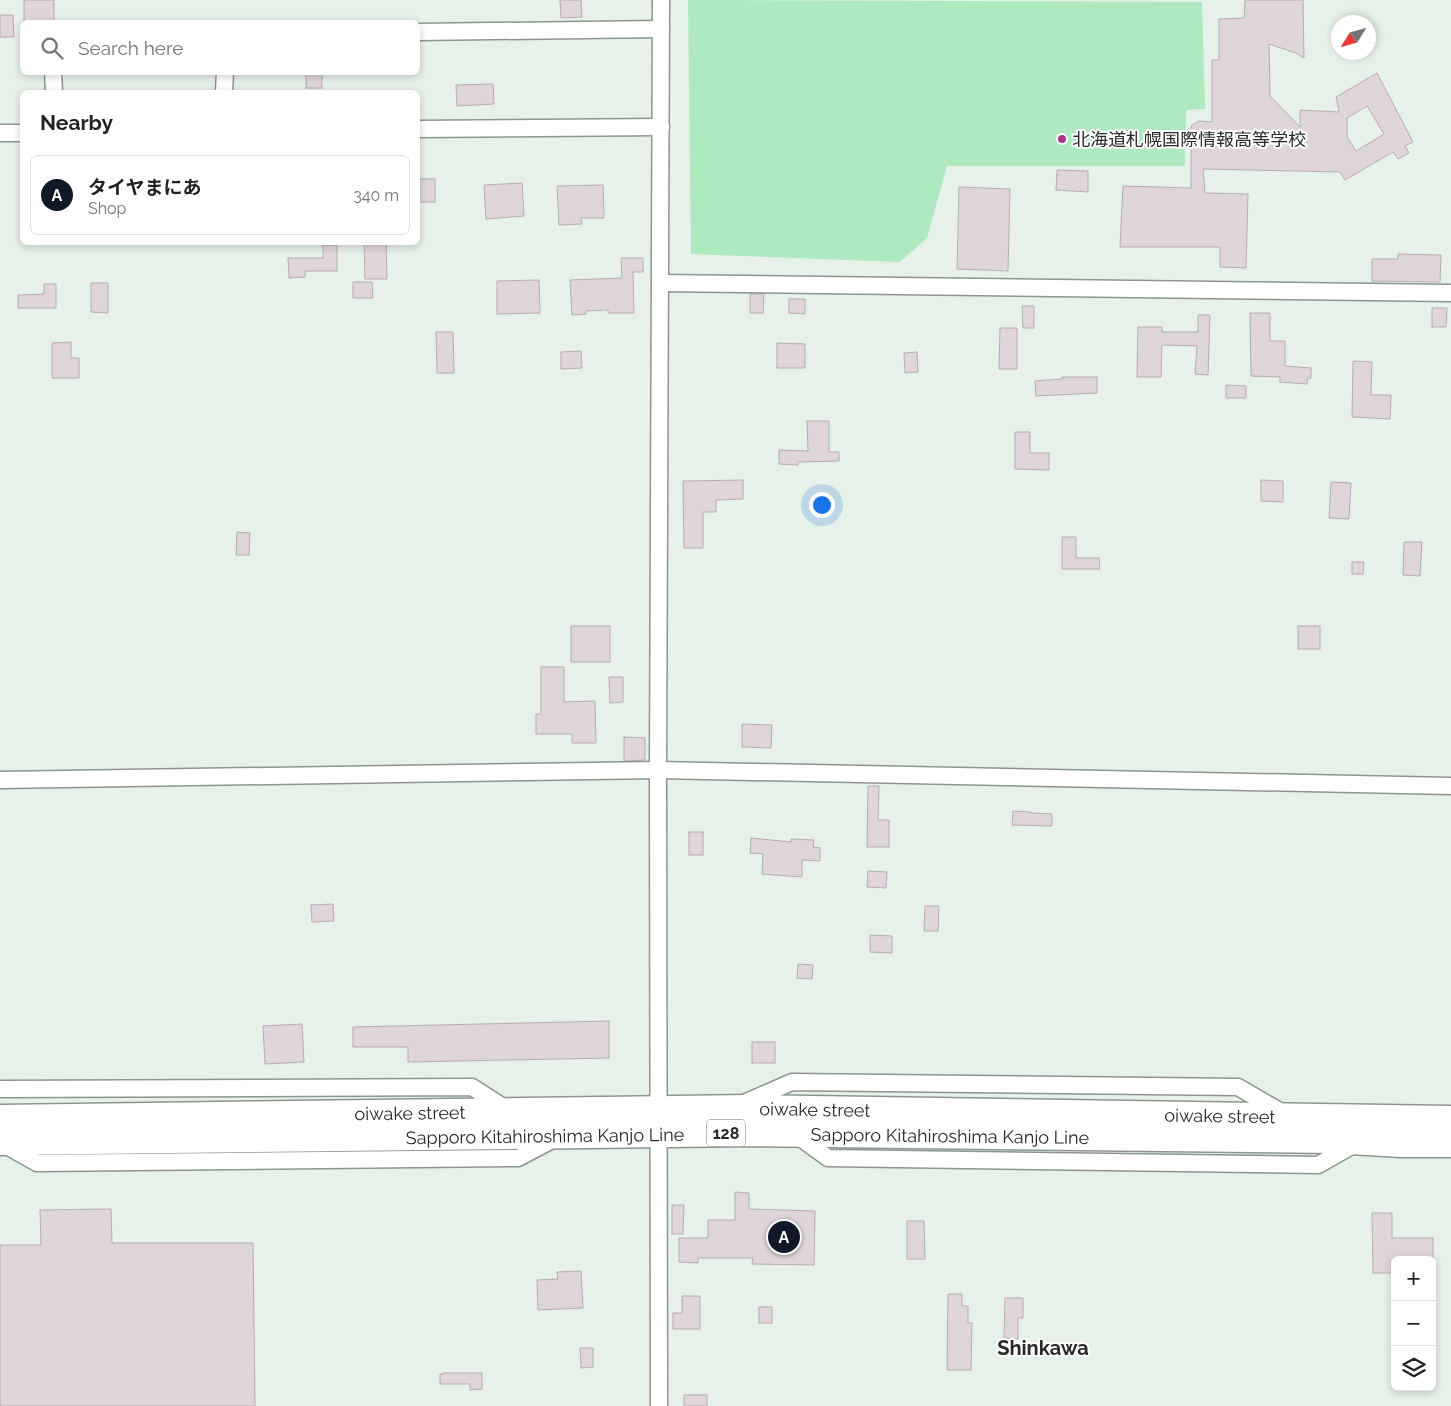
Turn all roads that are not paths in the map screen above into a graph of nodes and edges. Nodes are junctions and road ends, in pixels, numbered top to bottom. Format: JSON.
{"nodes":[{"id":1,"x":661,"y":0,"type":"edge"},
{"id":2,"x":661,"y":30,"type":"junction"},
{"id":3,"x":420,"y":32,"type":"edge"},
{"id":4,"x":53,"y":75,"type":"edge"},
{"id":5,"x":225,"y":75,"type":"edge"},
{"id":6,"x":54,"y":90,"type":"edge"},
{"id":7,"x":224,"y":90,"type":"edge"},
{"id":8,"x":661,"y":127,"type":"junction"},
{"id":9,"x":420,"y":129,"type":"edge"},
{"id":10,"x":20,"y":133,"type":"edge"},
{"id":11,"x":0,"y":134,"type":"edge"},
{"id":12,"x":660,"y":283,"type":"junction"},
{"id":13,"x":1451,"y":294,"type":"edge"},
{"id":14,"x":658,"y":770,"type":"junction"},
{"id":15,"x":0,"y":780,"type":"edge"},
{"id":16,"x":1451,"y":786,"type":"edge"},
{"id":17,"x":0,"y":1089,"type":"edge"},
{"id":18,"x":510,"y":1111,"type":"junction"},
{"id":19,"x":0,"y":1118,"type":"edge"},
{"id":20,"x":1451,"y":1119,"type":"edge"},
{"id":21,"x":659,"y":1121,"type":"junction"},
{"id":22,"x":0,"y":1142,"type":"edge"},
{"id":23,"x":1451,"y":1144,"type":"edge"},
{"id":24,"x":659,"y":1406,"type":"edge"}],
"edges":[{"from":1,"to":2,"type":"street"},
{"from":2,"to":3,"type":"street"},
{"from":2,"to":8,"type":"street"},
{"from":4,"to":6,"type":"street"},
{"from":5,"to":7,"type":"street"},
{"from":8,"to":9,"type":"street"},
{"from":8,"to":12,"type":"street"},
{"from":10,"to":11,"type":"street"},
{"from":12,"to":13,"type":"street"},
{"from":12,"to":14,"type":"street"},
{"from":14,"to":15,"type":"street"},
{"from":14,"to":16,"type":"street"},
{"from":14,"to":21,"type":"street"},
{"from":17,"to":18,"type":"street"},
{"from":18,"to":19,"type":"main road","name":"oiwake street","number":"128"},
{"from":18,"to":21,"type":"main road","name":"oiwake street","number":"128"},
{"from":20,"to":21,"type":"main road","name":"oiwake street","number":"128"},
{"from":21,"to":22,"type":"main road","name":"Sapporo Kitahiroshima Kanjo Line","number":"128"},
{"from":21,"to":23,"type":"main road","name":"Sapporo Kitahiroshima Kanjo Line","number":"128"},
{"from":21,"to":24,"type":"street"}]}
